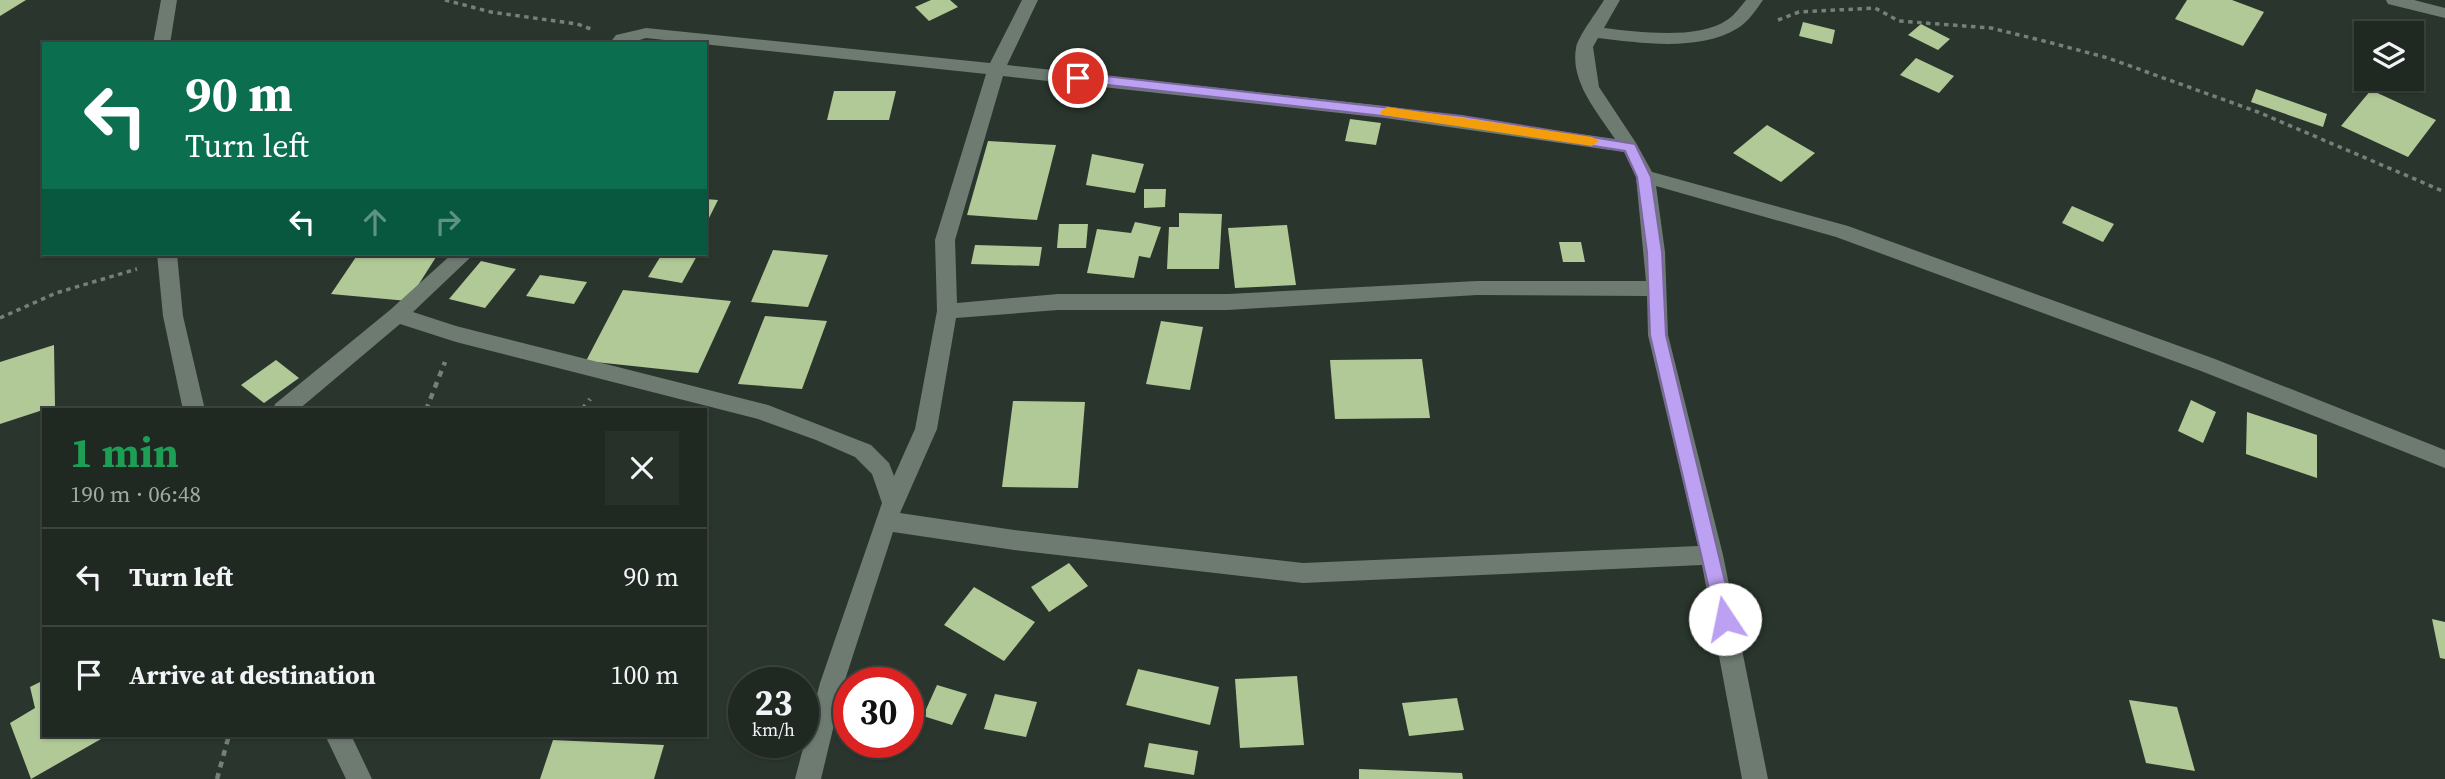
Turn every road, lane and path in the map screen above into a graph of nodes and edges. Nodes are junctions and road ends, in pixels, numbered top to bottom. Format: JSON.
{"nodes":[{"id":1,"x":169,"y":0,"type":"edge"},
{"id":2,"x":445,"y":0,"type":"edge"},
{"id":3,"x":1030,"y":0,"type":"edge"},
{"id":4,"x":1612,"y":0,"type":"edge"},
{"id":5,"x":1755,"y":0,"type":"edge"},
{"id":6,"x":2394,"y":0,"type":"edge"},
{"id":7,"x":2445,"y":13,"type":"edge"},
{"id":8,"x":1733,"y":24,"type":"junction"},
{"id":9,"x":1593,"y":32,"type":"junction"},
{"id":10,"x":619,"y":41,"type":"edge"},
{"id":11,"x":161,"y":42,"type":"edge"},
{"id":12,"x":996,"y":69,"type":"junction"},
{"id":13,"x":1630,"y":147,"type":"junction"},
{"id":14,"x":1644,"y":177,"type":"junction"},
{"id":15,"x":2445,"y":192,"type":"edge"},
{"id":16,"x":167,"y":256,"type":"edge"},
{"id":17,"x":462,"y":256,"type":"edge"},
{"id":18,"x":1657,"y":289,"type":"junction"},
{"id":19,"x":947,"y":311,"type":"junction"},
{"id":20,"x":397,"y":315,"type":"junction"},
{"id":21,"x":0,"y":318,"type":"edge"},
{"id":22,"x":456,"y":334,"type":"junction"},
{"id":23,"x":194,"y":408,"type":"edge"},
{"id":24,"x":285,"y":408,"type":"edge"},
{"id":25,"x":427,"y":408,"type":"edge"},
{"id":26,"x":2445,"y":459,"type":"edge"},
{"id":27,"x":889,"y":511,"type":"junction"},
{"id":28,"x":1712,"y":555,"type":"junction"},
{"id":29,"x":228,"y":737,"type":"edge"},
{"id":30,"x":339,"y":737,"type":"edge"},
{"id":31,"x":217,"y":779,"type":"edge"},
{"id":32,"x":359,"y":779,"type":"edge"},
{"id":33,"x":808,"y":779,"type":"edge"},
{"id":34,"x":1755,"y":779,"type":"edge"}],
"edges":[{"from":1,"to":11,"type":"street"},
{"from":2,"to":10,"type":"path"},
{"from":3,"to":12,"type":"street"},
{"from":4,"to":9,"type":"street"},
{"from":5,"to":8,"type":"street"},
{"from":6,"to":7,"type":"street"},
{"from":8,"to":9,"type":"street"},
{"from":8,"to":15,"type":"path"},
{"from":9,"to":13,"type":"street"},
{"from":10,"to":12,"type":"street"},
{"from":12,"to":13,"type":"street"},
{"from":12,"to":19,"type":"street"},
{"from":13,"to":14,"type":"street"},
{"from":14,"to":18,"type":"street"},
{"from":14,"to":26,"type":"street"},
{"from":16,"to":21,"type":"path"},
{"from":16,"to":23,"type":"street"},
{"from":17,"to":20,"type":"street"},
{"from":18,"to":19,"type":"street"},
{"from":18,"to":28,"type":"street"},
{"from":19,"to":27,"type":"street"},
{"from":20,"to":22,"type":"street"},
{"from":20,"to":24,"type":"street"},
{"from":22,"to":25,"type":"path"},
{"from":22,"to":27,"type":"street"},
{"from":27,"to":28,"type":"street"},
{"from":27,"to":33,"type":"street"},
{"from":28,"to":34,"type":"street"},
{"from":29,"to":31,"type":"path"},
{"from":30,"to":32,"type":"street"}]}
